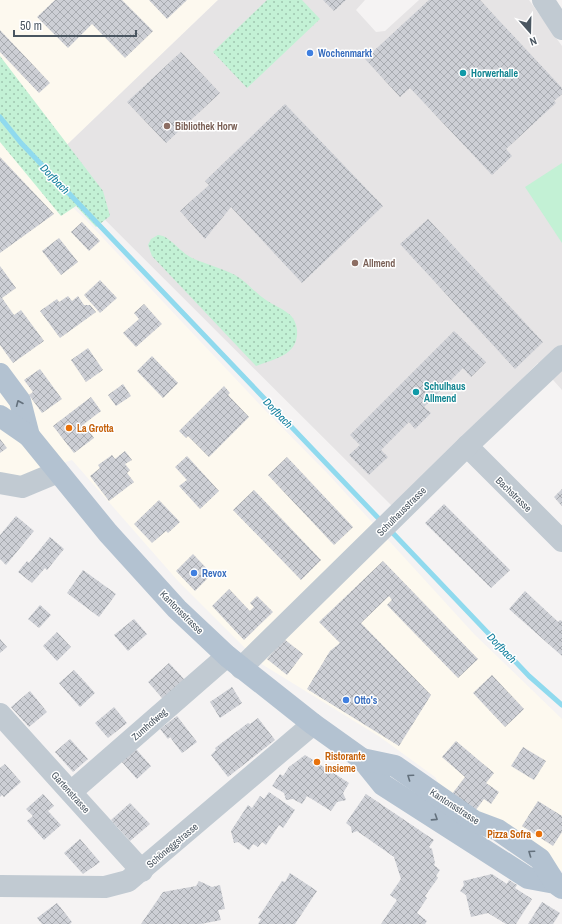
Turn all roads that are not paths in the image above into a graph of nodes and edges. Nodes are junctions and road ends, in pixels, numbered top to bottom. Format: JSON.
{"nodes":[{"id":1,"x":543,"y":0,"type":"edge"},
{"id":2,"x":562,"y":29,"type":"edge"},
{"id":3,"x":562,"y":356,"type":"edge"},
{"id":4,"x":0,"y":374,"type":"edge"},
{"id":5,"x":0,"y":416,"type":"edge"},
{"id":6,"x":29,"y":436,"type":"junction"},
{"id":7,"x":466,"y":446,"type":"junction"},
{"id":8,"x":58,"y":472,"type":"junction"},
{"id":9,"x":0,"y":482,"type":"edge"},
{"id":10,"x":562,"y":541,"type":"edge"},
{"id":11,"x":234,"y":662,"type":"junction"},
{"id":12,"x":0,"y":714,"type":"edge"},
{"id":13,"x":313,"y":724,"type":"junction"},
{"id":14,"x":71,"y":792,"type":"junction"},
{"id":15,"x":142,"y":871,"type":"junction"},
{"id":16,"x":559,"y":885,"type":"edge"},
{"id":17,"x":0,"y":886,"type":"edge"}],
"edges":[{"from":1,"to":2,"type":"street"},
{"from":3,"to":7,"type":"street","name":"Schulhausstrasse"},
{"from":6,"to":4,"type":"main road","name":"Kantonsstrasse","one_way":true},
{"from":5,"to":6,"type":"main road","name":"Kantonsstrasse"},
{"from":6,"to":8,"type":"main road","name":"Kantonsstrasse"},
{"from":7,"to":10,"type":"street","name":"Bachstrasse"},
{"from":7,"to":11,"type":"street","name":"Schulhausstrasse"},
{"from":8,"to":9,"type":"street"},
{"from":8,"to":11,"type":"main road","name":"Kantonsstrasse"},
{"from":11,"to":13,"type":"main road","name":"Kantonsstrasse"},
{"from":11,"to":14,"type":"street","name":"Zumhofweg"},
{"from":12,"to":14,"type":"street","name":"Gartenstrasse"},
{"from":13,"to":15,"type":"street","name":"Schöneggstrasse"},
{"from":13,"to":16,"type":"main road","name":"Kantonsstrasse"},
{"from":14,"to":15,"type":"street","name":"Gartenstrasse"},
{"from":15,"to":17,"type":"street","name":"Schöneggstrasse"}]}
